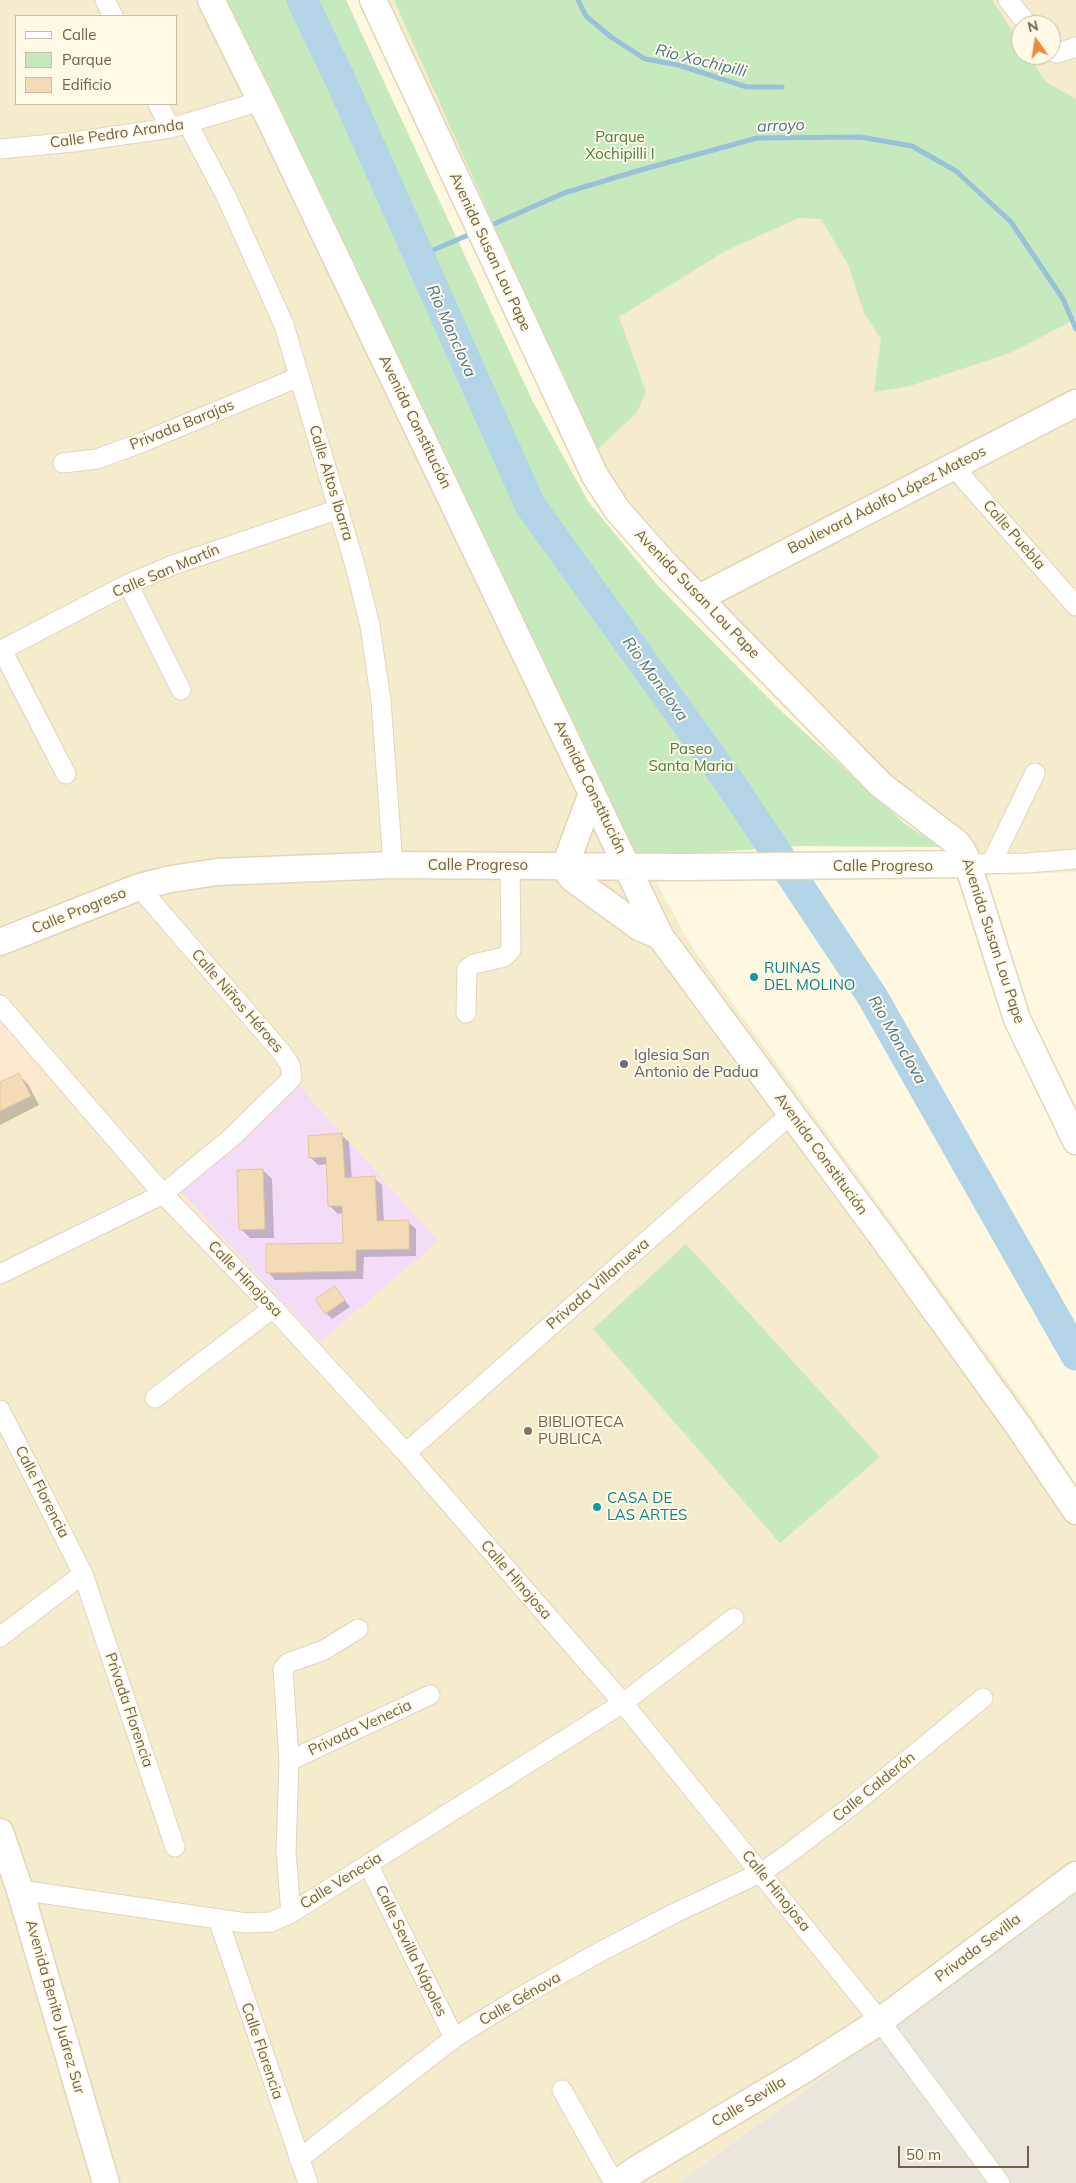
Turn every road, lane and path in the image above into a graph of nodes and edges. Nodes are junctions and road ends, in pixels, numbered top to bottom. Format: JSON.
{"nodes":[{"id":1,"x":105,"y":0,"type":"edge"},
{"id":2,"x":210,"y":0,"type":"edge"},
{"id":3,"x":373,"y":0,"type":"edge"},
{"id":4,"x":1008,"y":0,"type":"edge"},
{"id":5,"x":112,"y":15,"type":"edge"},
{"id":6,"x":1020,"y":15,"type":"edge"},
{"id":7,"x":1076,"y":47,"type":"edge"},
{"id":8,"x":1061,"y":52,"type":"edge"},
{"id":9,"x":261,"y":101,"type":"junction"},
{"id":10,"x":159,"y":105,"type":"edge"},
{"id":11,"x":180,"y":126,"type":"junction"},
{"id":12,"x":0,"y":149,"type":"edge"},
{"id":13,"x":299,"y":377,"type":"junction"},
{"id":14,"x":1073,"y":408,"type":"edge"},
{"id":15,"x":63,"y":463,"type":"dead end"},
{"id":16,"x":952,"y":465,"type":"junction"},
{"id":17,"x":339,"y":509,"type":"junction"},
{"id":18,"x":128,"y":584,"type":"junction"},
{"id":19,"x":699,"y":598,"type":"junction"},
{"id":20,"x":1076,"y":606,"type":"edge"},
{"id":21,"x":1,"y":650,"type":"edge"},
{"id":22,"x":181,"y":690,"type":"dead end"},
{"id":23,"x":1035,"y":773,"type":"dead end"},
{"id":24,"x":66,"y":774,"type":"dead end"},
{"id":25,"x":592,"y":793,"type":"junction"},
{"id":26,"x":980,"y":864,"type":"junction"},
{"id":27,"x":393,"y":865,"type":"junction"},
{"id":28,"x":510,"y":865,"type":"junction"},
{"id":29,"x":1073,"y":865,"type":"edge"},
{"id":30,"x":564,"y":866,"type":"junction"},
{"id":31,"x":628,"y":867,"type":"junction"},
{"id":32,"x":139,"y":887,"type":"junction"},
{"id":33,"x":660,"y":936,"type":"junction"},
{"id":34,"x":0,"y":942,"type":"edge"},
{"id":35,"x":0,"y":1005,"type":"edge"},
{"id":36,"x":466,"y":1013,"type":"dead end"},
{"id":37,"x":791,"y":1114,"type":"junction"},
{"id":38,"x":1076,"y":1142,"type":"edge"},
{"id":39,"x":163,"y":1194,"type":"junction"},
{"id":40,"x":0,"y":1274,"type":"edge"},
{"id":41,"x":273,"y":1308,"type":"junction"},
{"id":42,"x":155,"y":1398,"type":"dead end"},
{"id":43,"x":0,"y":1410,"type":"edge"},
{"id":44,"x":406,"y":1454,"type":"junction"},
{"id":45,"x":1076,"y":1511,"type":"edge"},
{"id":46,"x":83,"y":1574,"type":"junction"},
{"id":47,"x":734,"y":1618,"type":"dead end"},
{"id":48,"x":358,"y":1630,"type":"dead end"},
{"id":49,"x":0,"y":1637,"type":"edge"},
{"id":50,"x":430,"y":1695,"type":"dead end"},
{"id":51,"x":983,"y":1698,"type":"dead end"},
{"id":52,"x":623,"y":1703,"type":"junction"},
{"id":53,"x":289,"y":1761,"type":"junction"},
{"id":54,"x":0,"y":1832,"type":"edge"},
{"id":55,"x":175,"y":1847,"type":"dead end"},
{"id":56,"x":368,"y":1864,"type":"junction"},
{"id":57,"x":762,"y":1872,"type":"junction"},
{"id":58,"x":1076,"y":1875,"type":"edge"},
{"id":59,"x":20,"y":1890,"type":"junction"},
{"id":60,"x":291,"y":1913,"type":"junction"},
{"id":61,"x":218,"y":1919,"type":"junction"},
{"id":62,"x":880,"y":2021,"type":"junction"},
{"id":63,"x":454,"y":2038,"type":"junction"},
{"id":64,"x":562,"y":2090,"type":"dead end"},
{"id":65,"x":298,"y":2159,"type":"junction"},
{"id":66,"x":106,"y":2183,"type":"edge"},
{"id":67,"x":308,"y":2183,"type":"edge"},
{"id":68,"x":616,"y":2183,"type":"edge"},
{"id":69,"x":1000,"y":2183,"type":"edge"}],
"edges":[{"from":1,"to":5,"type":"street"},
{"from":2,"to":9,"type":"street","name":"Avenida Constitución"},
{"from":3,"to":19,"type":"street","name":"Avenida Susan Lou Pape"},
{"from":4,"to":6,"type":"street"},
{"from":7,"to":8,"type":"street"},
{"from":9,"to":11,"type":"street","name":"Calle Pedro Aranda"},
{"from":9,"to":25,"type":"street","name":"Avenida Constitución"},
{"from":10,"to":11,"type":"street","name":"Calle Altos Ibarra"},
{"from":11,"to":12,"type":"street","name":"Calle Pedro Aranda"},
{"from":11,"to":13,"type":"street","name":"Calle Altos Ibarra"},
{"from":13,"to":15,"type":"street","name":"Privada Barajas"},
{"from":13,"to":17,"type":"street","name":"Calle Altos Ibarra"},
{"from":14,"to":16,"type":"street","name":"Boulevard Adolfo López Mateos"},
{"from":16,"to":19,"type":"street","name":"Boulevard Adolfo López Mateos"},
{"from":16,"to":20,"type":"street","name":"Calle Puebla"},
{"from":17,"to":18,"type":"street","name":"Calle San Martín"},
{"from":17,"to":27,"type":"street","name":"Calle Altos Ibarra"},
{"from":18,"to":21,"type":"street","name":"Calle San Martín"},
{"from":18,"to":22,"type":"street"},
{"from":19,"to":26,"type":"street","name":"Avenida Susan Lou Pape"},
{"from":21,"to":24,"type":"street"},
{"from":23,"to":26,"type":"street"},
{"from":25,"to":30,"type":"street"},
{"from":25,"to":31,"type":"street","name":"Avenida Constitución"},
{"from":26,"to":29,"type":"street"},
{"from":26,"to":31,"type":"street","name":"Calle Progreso"},
{"from":26,"to":38,"type":"street","name":"Avenida Susan Lou Pape"},
{"from":27,"to":28,"type":"street","name":"Calle Progreso"},
{"from":27,"to":32,"type":"street","name":"Calle Progreso"},
{"from":28,"to":30,"type":"street","name":"Calle Progreso"},
{"from":28,"to":36,"type":"street"},
{"from":30,"to":31,"type":"street","name":"Calle Progreso"},
{"from":30,"to":33,"type":"street"},
{"from":31,"to":33,"type":"street","name":"Avenida Constitución"},
{"from":32,"to":34,"type":"street","name":"Calle Progreso"},
{"from":32,"to":39,"type":"street","name":"Calle Niños Héroes"},
{"from":33,"to":37,"type":"street","name":"Avenida Constitución"},
{"from":35,"to":39,"type":"street","name":"Calle Hinojosa"},
{"from":37,"to":44,"type":"street","name":"Privada Villanueva"},
{"from":37,"to":45,"type":"street","name":"Avenida Constitución"},
{"from":39,"to":40,"type":"street"},
{"from":39,"to":41,"type":"street","name":"Calle Hinojosa"},
{"from":41,"to":42,"type":"street"},
{"from":41,"to":44,"type":"street","name":"Calle Hinojosa"},
{"from":43,"to":46,"type":"street","name":"Calle Florencia"},
{"from":44,"to":52,"type":"street","name":"Calle Hinojosa"},
{"from":46,"to":49,"type":"street"},
{"from":46,"to":55,"type":"street","name":"Privada Florencia"},
{"from":47,"to":52,"type":"street"},
{"from":48,"to":53,"type":"street","name":"Privada Venecia"},
{"from":50,"to":53,"type":"street","name":"Privada Venecia"},
{"from":51,"to":57,"type":"street","name":"Calle Calderón"},
{"from":52,"to":56,"type":"street","name":"Calle Venecia"},
{"from":52,"to":57,"type":"street","name":"Calle Hinojosa"},
{"from":53,"to":60,"type":"street","name":"Privada Venecia"},
{"from":54,"to":59,"type":"street","name":"Avenida Benito Juárez Sur"},
{"from":56,"to":60,"type":"street","name":"Calle Venecia"},
{"from":56,"to":63,"type":"street","name":"Calle Sevilla Nápoles"},
{"from":57,"to":62,"type":"street","name":"Calle Hinojosa"},
{"from":57,"to":63,"type":"street","name":"Calle Génova"},
{"from":58,"to":62,"type":"street","name":"Privada Sevilla"},
{"from":59,"to":61,"type":"street","name":"Calle Venecia"},
{"from":59,"to":66,"type":"street","name":"Avenida Benito Juárez Sur"},
{"from":60,"to":61,"type":"street","name":"Calle Venecia"},
{"from":61,"to":65,"type":"street","name":"Calle Florencia"},
{"from":62,"to":68,"type":"street","name":"Calle Sevilla"},
{"from":62,"to":69,"type":"street","name":"Calle Hinojosa"},
{"from":63,"to":65,"type":"street","name":"Calle Génova"},
{"from":64,"to":68,"type":"street"},
{"from":65,"to":67,"type":"street","name":"Calle Florencia"}]}
